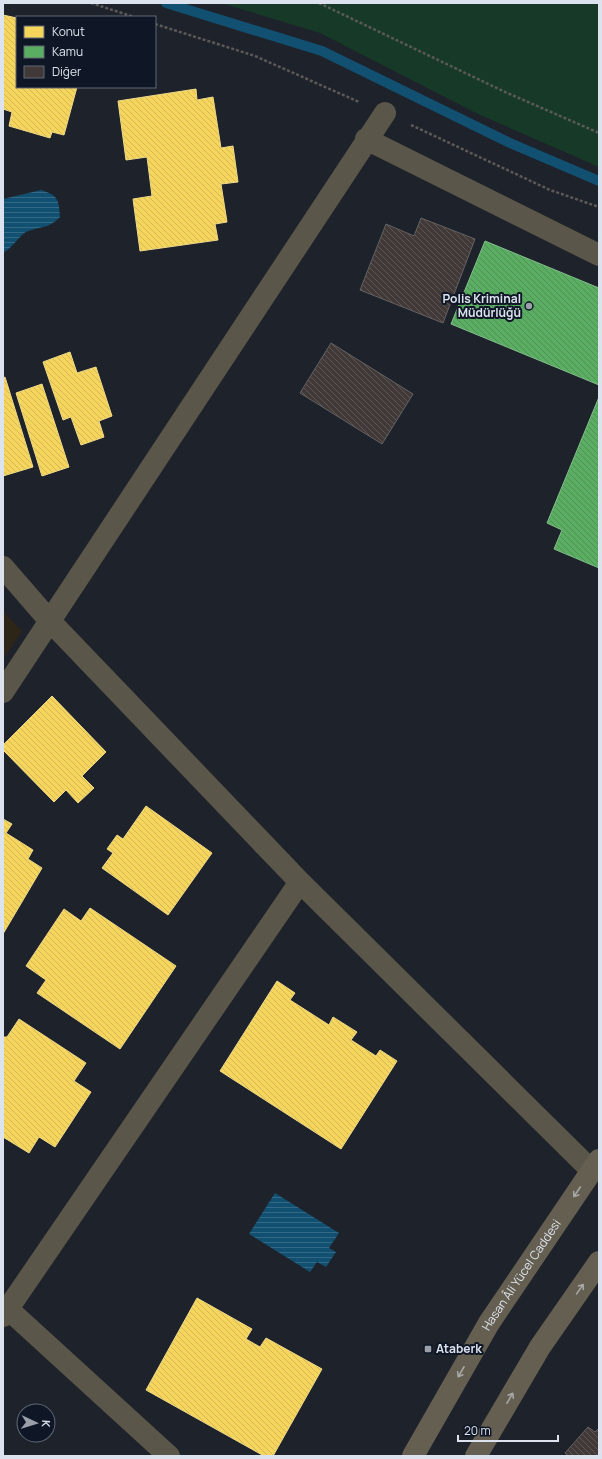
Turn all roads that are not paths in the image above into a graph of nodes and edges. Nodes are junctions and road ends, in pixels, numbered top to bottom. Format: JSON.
{"nodes":[{"id":1,"x":385,"y":113,"type":"dead end"},
{"id":2,"x":366,"y":139,"type":"junction"},
{"id":3,"x":599,"y":255,"type":"edge"},
{"id":4,"x":3,"y":567,"type":"edge"},
{"id":5,"x":49,"y":620,"type":"junction"},
{"id":6,"x":3,"y":692,"type":"edge"},
{"id":7,"x":300,"y":882,"type":"junction"},
{"id":8,"x":595,"y":1165,"type":"edge"},
{"id":9,"x":599,"y":1262,"type":"edge"},
{"id":10,"x":6,"y":1312,"type":"edge"},
{"id":11,"x":169,"y":1456,"type":"edge"},
{"id":12,"x":413,"y":1456,"type":"edge"},
{"id":13,"x":476,"y":1456,"type":"edge"}],
"edges":[{"from":1,"to":2,"type":"street"},
{"from":2,"to":3,"type":"street"},
{"from":2,"to":5,"type":"street"},
{"from":4,"to":5,"type":"street"},
{"from":5,"to":6,"type":"street"},
{"from":5,"to":7,"type":"street"},
{"from":7,"to":8,"type":"street"},
{"from":7,"to":10,"type":"street"},
{"from":8,"to":12,"type":"main road","name":"Hasan Âli Yücel Caddesi","one_way":true},
{"from":13,"to":9,"type":"main road","one_way":true},
{"from":10,"to":11,"type":"street"}]}
